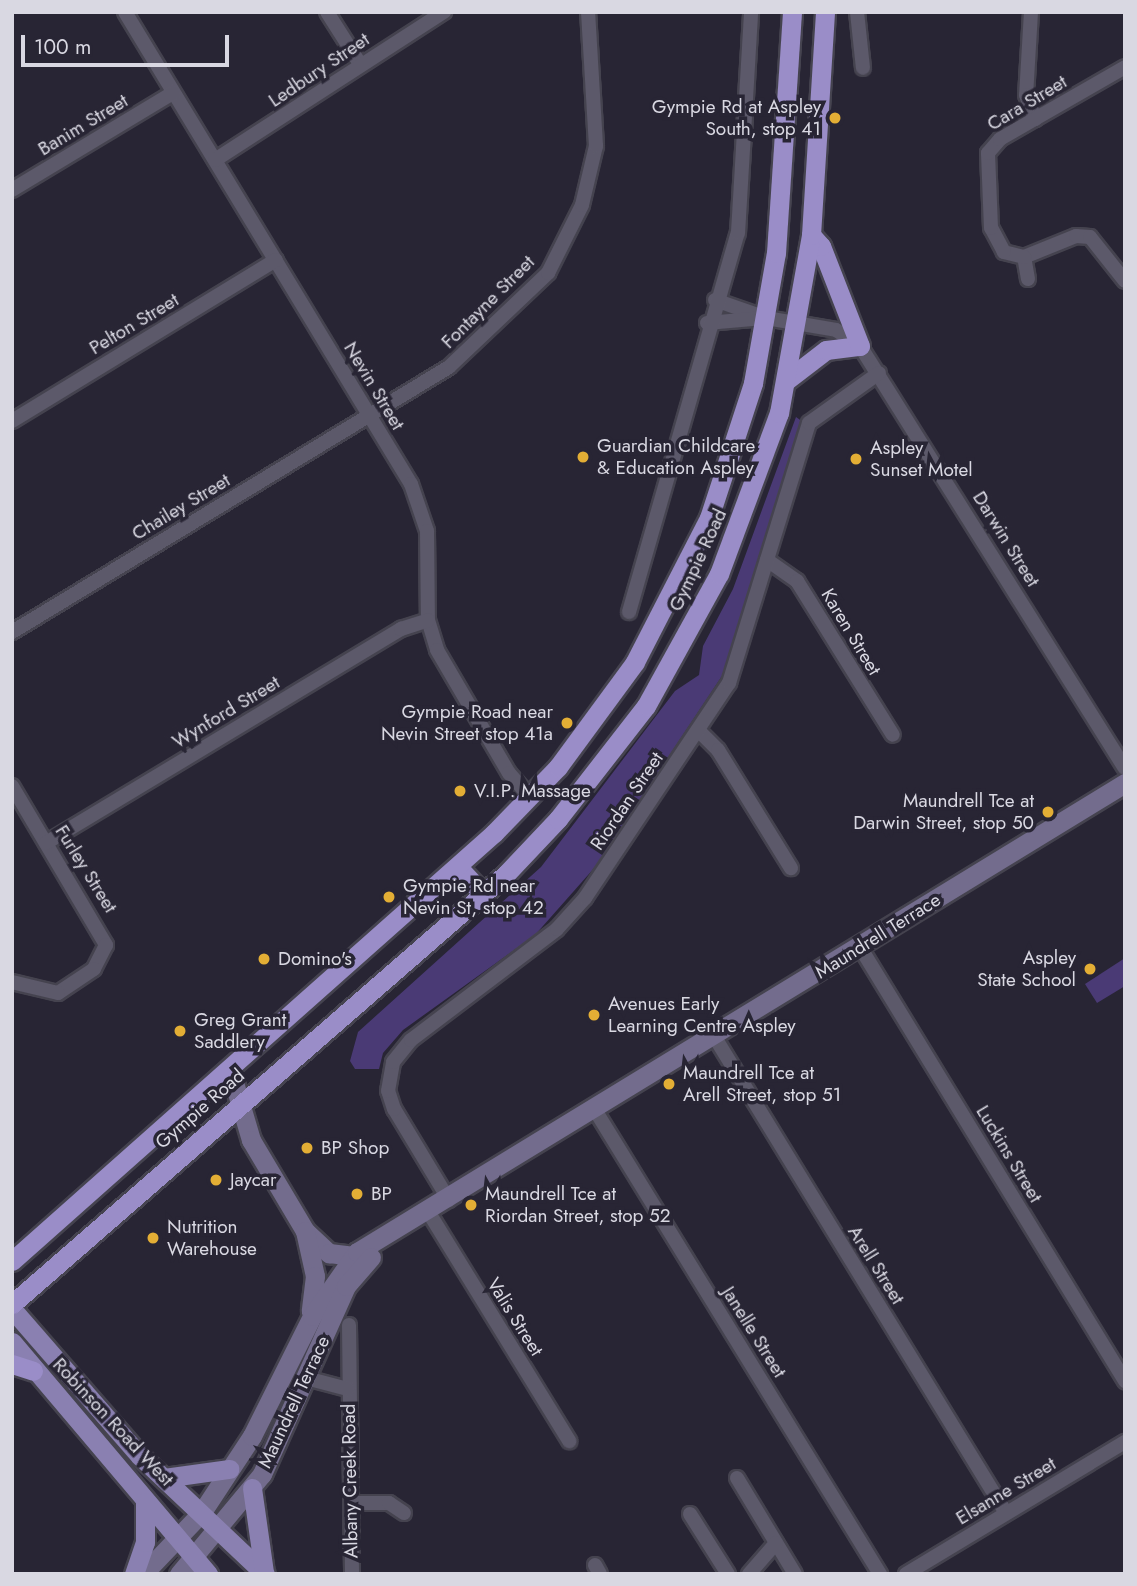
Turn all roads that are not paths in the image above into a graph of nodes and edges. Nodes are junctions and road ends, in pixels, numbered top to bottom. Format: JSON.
{"nodes":[{"id":1,"x":125,"y":12,"type":"edge"},
{"id":2,"x":327,"y":12,"type":"edge"},
{"id":3,"x":444,"y":12,"type":"edge"},
{"id":4,"x":588,"y":12,"type":"edge"},
{"id":5,"x":751,"y":12,"type":"edge"},
{"id":6,"x":793,"y":12,"type":"edge"},
{"id":7,"x":825,"y":12,"type":"edge"},
{"id":8,"x":857,"y":12,"type":"edge"},
{"id":9,"x":1031,"y":12,"type":"edge"},
{"id":10,"x":360,"y":64,"type":"junction"},
{"id":11,"x":1125,"y":67,"type":"edge"},
{"id":12,"x":863,"y":68,"type":"dead end"},
{"id":13,"x":173,"y":93,"type":"junction"},
{"id":14,"x":1035,"y":119,"type":"junction"},
{"id":15,"x":215,"y":160,"type":"junction"},
{"id":16,"x":12,"y":190,"type":"edge"},
{"id":17,"x":811,"y":235,"type":"junction"},
{"id":18,"x":1024,"y":257,"type":"junction"},
{"id":19,"x":276,"y":260,"type":"junction"},
{"id":20,"x":1028,"y":279,"type":"dead end"},
{"id":21,"x":1125,"y":281,"type":"edge"},
{"id":22,"x":715,"y":300,"type":"junction"},
{"id":23,"x":766,"y":318,"type":"junction"},
{"id":24,"x":798,"y":322,"type":"junction"},
{"id":25,"x":707,"y":323,"type":"junction"},
{"id":26,"x":860,"y":346,"type":"junction"},
{"id":27,"x":879,"y":373,"type":"junction"},
{"id":28,"x":787,"y":380,"type":"junction"},
{"id":29,"x":369,"y":415,"type":"junction"},
{"id":30,"x":12,"y":421,"type":"edge"},
{"id":31,"x":767,"y":560,"type":"junction"},
{"id":32,"x":629,"y":612,"type":"dead end"},
{"id":33,"x":428,"y":620,"type":"junction"},
{"id":34,"x":12,"y":632,"type":"edge"},
{"id":35,"x":698,"y":730,"type":"junction"},
{"id":36,"x":893,"y":735,"type":"dead end"},
{"id":37,"x":1125,"y":768,"type":"edge"},
{"id":38,"x":1125,"y":783,"type":"edge"},
{"id":39,"x":12,"y":786,"type":"edge"},
{"id":40,"x":530,"y":797,"type":"junction"},
{"id":41,"x":46,"y":842,"type":"junction"},
{"id":42,"x":458,"y":867,"type":"junction"},
{"id":43,"x":791,"y":868,"type":"dead end"},
{"id":44,"x":483,"y":894,"type":"junction"},
{"id":45,"x":860,"y":947,"type":"junction"},
{"id":46,"x":12,"y":982,"type":"edge"},
{"id":47,"x":714,"y":1036,"type":"junction"},
{"id":48,"x":230,"y":1069,"type":"junction"},
{"id":49,"x":239,"y":1105,"type":"junction"},
{"id":50,"x":595,"y":1110,"type":"junction"},
{"id":51,"x":450,"y":1200,"type":"junction"},
{"id":52,"x":429,"y":1213,"type":"junction"},
{"id":53,"x":305,"y":1231,"type":"junction"},
{"id":54,"x":382,"y":1242,"type":"junction"},
{"id":55,"x":352,"y":1256,"type":"junction"},
{"id":56,"x":12,"y":1261,"type":"edge"},
{"id":57,"x":12,"y":1304,"type":"edge"},
{"id":58,"x":12,"y":1310,"type":"edge"},
{"id":59,"x":312,"y":1316,"type":"junction"},
{"id":60,"x":348,"y":1325,"type":"dead end"},
{"id":61,"x":12,"y":1342,"type":"edge"},
{"id":62,"x":12,"y":1364,"type":"edge"},
{"id":63,"x":33,"y":1371,"type":"junction"},
{"id":64,"x":306,"y":1378,"type":"junction"},
{"id":65,"x":1125,"y":1381,"type":"edge"},
{"id":66,"x":348,"y":1389,"type":"junction"},
{"id":67,"x":569,"y":1441,"type":"dead end"},
{"id":68,"x":1125,"y":1442,"type":"edge"},
{"id":69,"x":229,"y":1469,"type":"junction"},
{"id":70,"x":164,"y":1478,"type":"junction"},
{"id":71,"x":737,"y":1478,"type":"dead end"},
{"id":72,"x":252,"y":1488,"type":"junction"},
{"id":73,"x":145,"y":1502,"type":"junction"},
{"id":74,"x":352,"y":1503,"type":"junction"},
{"id":75,"x":202,"y":1512,"type":"junction"},
{"id":76,"x":404,"y":1513,"type":"dead end"},
{"id":77,"x":1006,"y":1513,"type":"junction"},
{"id":78,"x":690,"y":1514,"type":"dead end"},
{"id":79,"x":221,"y":1528,"type":"junction"},
{"id":80,"x":179,"y":1540,"type":"junction"},
{"id":81,"x":776,"y":1543,"type":"junction"},
{"id":82,"x":195,"y":1557,"type":"junction"},
{"id":83,"x":265,"y":1573,"type":"edge"},
{"id":84,"x":134,"y":1574,"type":"edge"},
{"id":85,"x":143,"y":1574,"type":"edge"},
{"id":86,"x":179,"y":1574,"type":"edge"},
{"id":87,"x":208,"y":1574,"type":"edge"},
{"id":88,"x":352,"y":1574,"type":"edge"},
{"id":89,"x":728,"y":1574,"type":"edge"},
{"id":90,"x":749,"y":1574,"type":"edge"},
{"id":91,"x":795,"y":1574,"type":"edge"},
{"id":92,"x":880,"y":1574,"type":"edge"},
{"id":93,"x":906,"y":1574,"type":"edge"}],
"edges":[{"from":1,"to":13,"type":"street","name":"Nevin Street"},
{"from":2,"to":10,"type":"street"},
{"from":3,"to":10,"type":"street","name":"Ledbury Street"},
{"from":4,"to":29,"type":"street","name":"Fontayne Street"},
{"from":5,"to":22,"type":"street"},
{"from":6,"to":23,"type":"highway","name":"Gympie Road"},
{"from":7,"to":17,"type":"highway","name":"Gympie Road"},
{"from":8,"to":12,"type":"street"},
{"from":9,"to":14,"type":"street"},
{"from":10,"to":15,"type":"street","name":"Ledbury Street"},
{"from":11,"to":14,"type":"street","name":"Cara Street"},
{"from":13,"to":15,"type":"street","name":"Nevin Street"},
{"from":13,"to":16,"type":"street","name":"Banim Street"},
{"from":14,"to":18,"type":"street","name":"Cara Street"},
{"from":15,"to":19,"type":"street","name":"Nevin Street"},
{"from":17,"to":24,"type":"highway","name":"Gympie Road"},
{"from":17,"to":26,"type":"highway"},
{"from":18,"to":20,"type":"street"},
{"from":18,"to":21,"type":"street"},
{"from":19,"to":29,"type":"street","name":"Nevin Street"},
{"from":19,"to":30,"type":"street","name":"Pelton Street"},
{"from":22,"to":23,"type":"street"},
{"from":22,"to":25,"type":"street"},
{"from":23,"to":24,"type":"street","name":"Darwin Street"},
{"from":23,"to":25,"type":"street"},
{"from":23,"to":40,"type":"highway","name":"Gympie Road"},
{"from":24,"to":26,"type":"street","name":"Darwin Street"},
{"from":24,"to":28,"type":"highway","name":"Gympie Road"},
{"from":25,"to":32,"type":"street"},
{"from":26,"to":27,"type":"street","name":"Darwin Street"},
{"from":26,"to":28,"type":"highway"},
{"from":27,"to":31,"type":"street","name":"Riordan Street"},
{"from":27,"to":37,"type":"street","name":"Darwin Street"},
{"from":28,"to":44,"type":"highway","name":"Gympie Road"},
{"from":29,"to":33,"type":"street","name":"Nevin Street"},
{"from":29,"to":34,"type":"street","name":"Chailey Street"},
{"from":31,"to":35,"type":"street","name":"Riordan Street"},
{"from":31,"to":36,"type":"street","name":"Karen Street"},
{"from":33,"to":40,"type":"street","name":"Nevin Street"},
{"from":33,"to":41,"type":"street","name":"Wynford Street"},
{"from":35,"to":43,"type":"street"},
{"from":35,"to":51,"type":"street","name":"Riordan Street"},
{"from":38,"to":45,"type":"main road","name":"Maundrell Terrace"},
{"from":39,"to":41,"type":"street","name":"Furley Street"},
{"from":40,"to":42,"type":"highway","name":"Gympie Road"},
{"from":41,"to":46,"type":"street","name":"Furley Street"},
{"from":42,"to":44,"type":"highway"},
{"from":42,"to":48,"type":"highway","name":"Gympie Road"},
{"from":44,"to":49,"type":"highway","name":"Gympie Road"},
{"from":45,"to":47,"type":"main road","name":"Maundrell Terrace"},
{"from":45,"to":65,"type":"street","name":"Luckins Street"},
{"from":47,"to":50,"type":"main road","name":"Maundrell Terrace"},
{"from":47,"to":77,"type":"street","name":"Arell Street"},
{"from":48,"to":49,"type":"main road"},
{"from":48,"to":56,"type":"highway","name":"Gympie Road"},
{"from":49,"to":53,"type":"main road"},
{"from":49,"to":57,"type":"highway","name":"Gympie Road"},
{"from":50,"to":51,"type":"main road","name":"Maundrell Terrace"},
{"from":50,"to":92,"type":"street","name":"Janelle Street"},
{"from":51,"to":52,"type":"main road","name":"Maundrell Terrace"},
{"from":52,"to":54,"type":"main road","name":"Maundrell Terrace"},
{"from":52,"to":67,"type":"street","name":"Valis Street"},
{"from":53,"to":55,"type":"main road"},
{"from":53,"to":59,"type":"main road"},
{"from":54,"to":55,"type":"main road","name":"Maundrell Terrace"},
{"from":54,"to":64,"type":"main road","name":"Maundrell Terrace"},
{"from":55,"to":59,"type":"main road","name":"Maundrell Terrace"},
{"from":58,"to":70,"type":"main road","name":"Robinson Road West"},
{"from":59,"to":69,"type":"main road","name":"Maundrell Terrace"},
{"from":60,"to":66,"type":"street","name":"Albany Creek Road"},
{"from":61,"to":63,"type":"main road","name":"Robinson Road West"},
{"from":62,"to":63,"type":"highway"},
{"from":63,"to":73,"type":"main road","name":"Robinson Road West"},
{"from":64,"to":66,"type":"street","name":"Albany Creek Road"},
{"from":64,"to":72,"type":"main road","name":"Maundrell Terrace"},
{"from":66,"to":74,"type":"street","name":"Albany Creek Road"},
{"from":68,"to":77,"type":"street","name":"Elsanne Street"},
{"from":69,"to":70,"type":"main road"},
{"from":69,"to":75,"type":"main road","name":"Maundrell Terrace"},
{"from":70,"to":75,"type":"main road","name":"Robinson Road West"},
{"from":71,"to":81,"type":"street"},
{"from":72,"to":79,"type":"main road","name":"Maundrell Terrace"},
{"from":72,"to":83,"type":"main road"},
{"from":73,"to":80,"type":"main road","name":"Robinson Road West"},
{"from":73,"to":84,"type":"main road"},
{"from":74,"to":76,"type":"street"},
{"from":74,"to":88,"type":"street","name":"Albany Creek Road"},
{"from":75,"to":79,"type":"main road","name":"Robinson Road West"},
{"from":75,"to":80,"type":"main road","name":"Maundrell Terrace"},
{"from":77,"to":93,"type":"street","name":"Elsanne Street"},
{"from":78,"to":89,"type":"street"},
{"from":79,"to":82,"type":"main road","name":"Maundrell Terrace"},
{"from":79,"to":83,"type":"main road"},
{"from":80,"to":82,"type":"main road","name":"Robinson Road West"},
{"from":80,"to":85,"type":"main road","name":"Maundrell Terrace"},
{"from":81,"to":90,"type":"street"},
{"from":81,"to":91,"type":"street"},
{"from":82,"to":86,"type":"main road","name":"Maundrell Terrace"},
{"from":82,"to":87,"type":"main road"}]}
